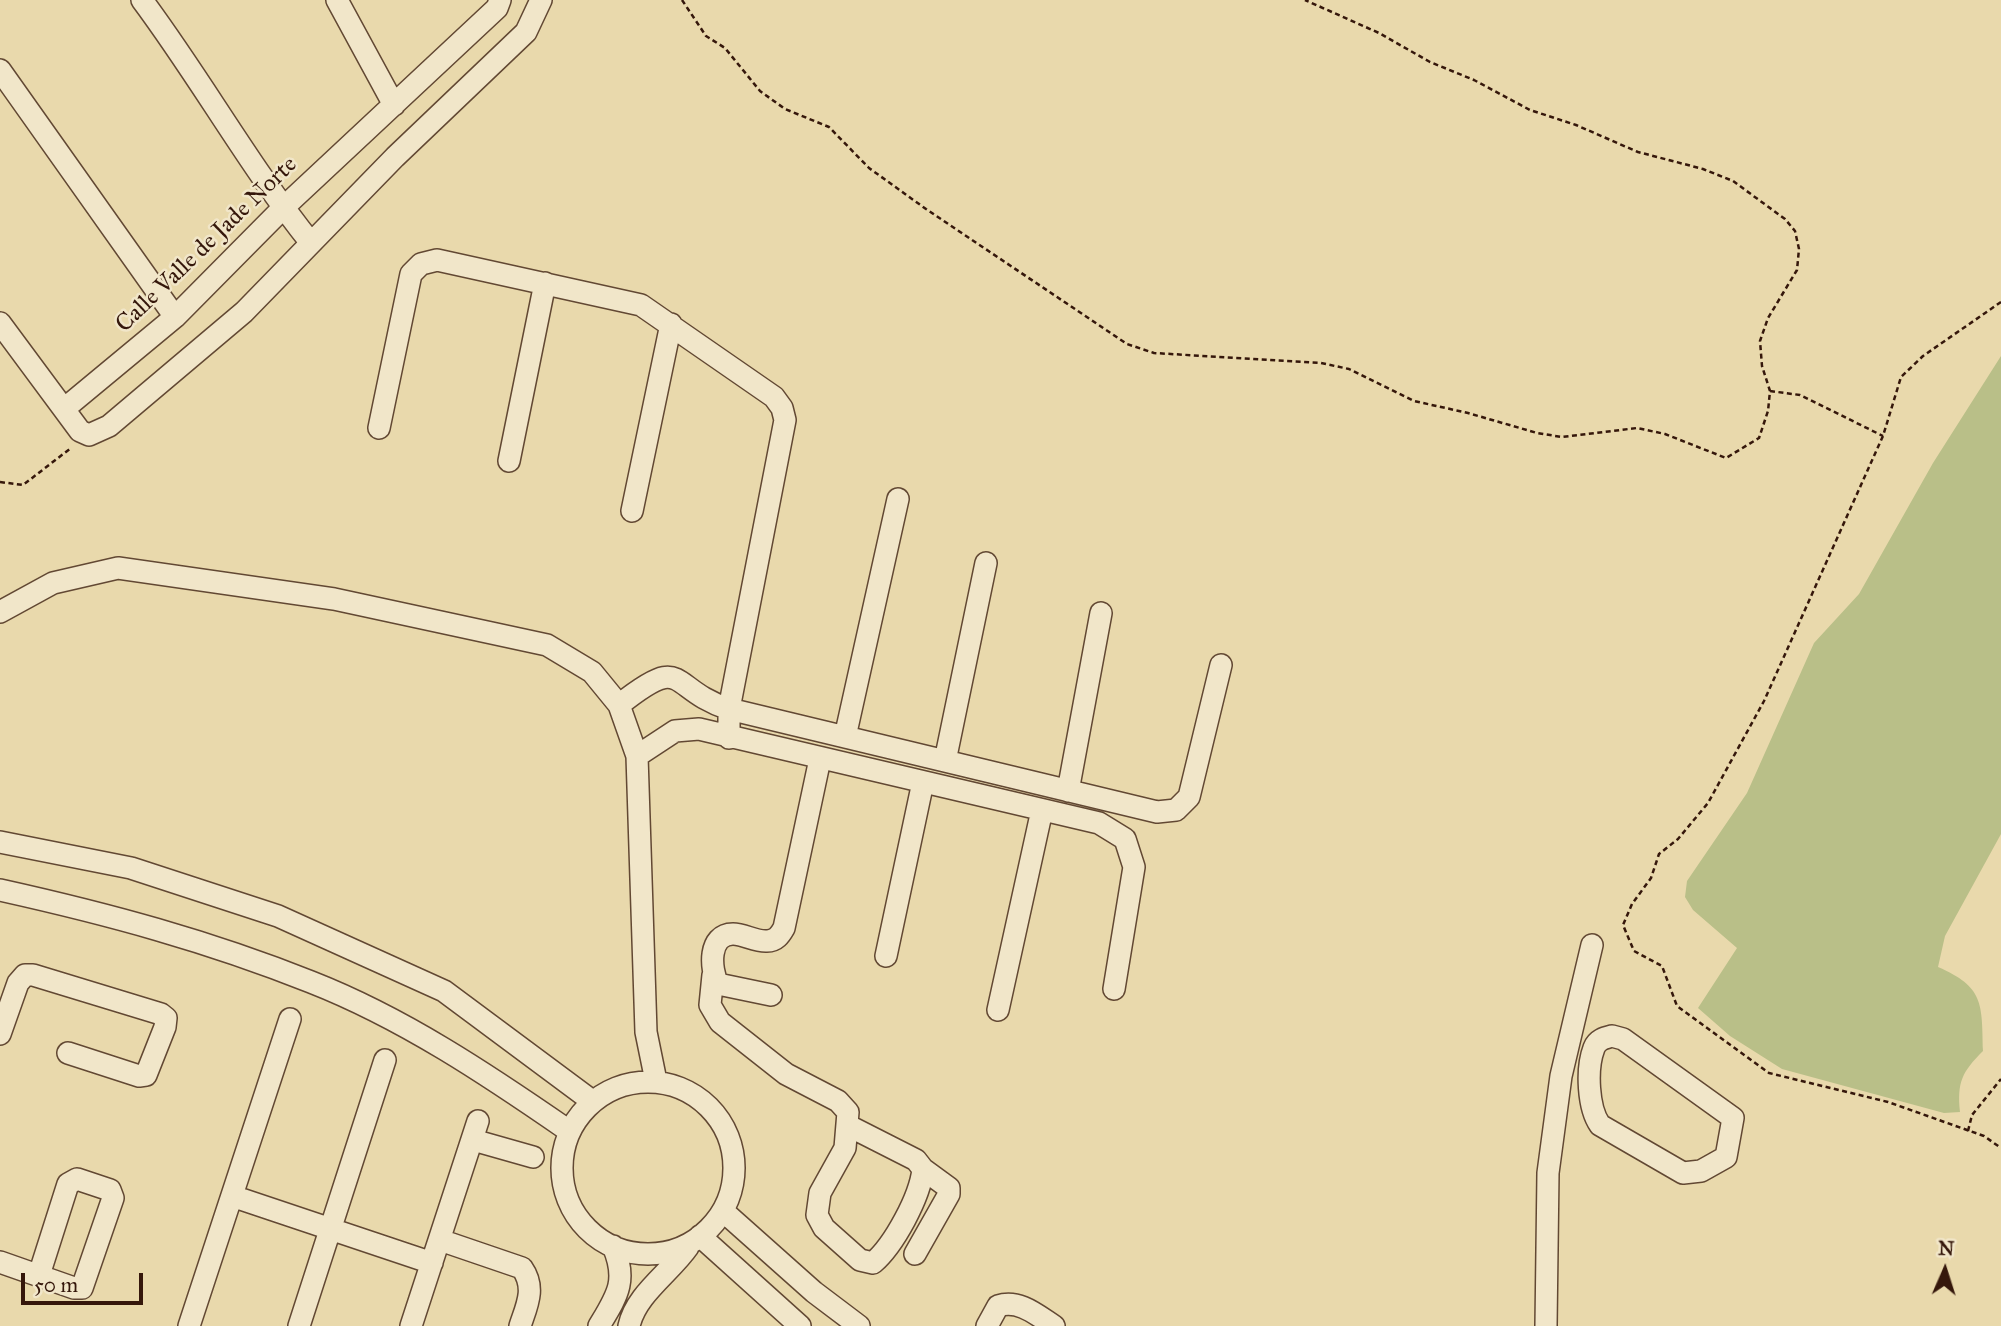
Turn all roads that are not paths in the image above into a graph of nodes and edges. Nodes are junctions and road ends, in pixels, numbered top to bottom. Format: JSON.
{"nodes":[{"id":1,"x":142,"y":0,"type":"edge"},
{"id":2,"x":337,"y":0,"type":"edge"},
{"id":3,"x":500,"y":0,"type":"edge"},
{"id":4,"x":541,"y":0,"type":"edge"},
{"id":5,"x":0,"y":70,"type":"edge"},
{"id":6,"x":394,"y":105,"type":"junction"},
{"id":7,"x":283,"y":208,"type":"junction"},
{"id":8,"x":311,"y":243,"type":"junction"},
{"id":9,"x":545,"y":283,"type":"junction"},
{"id":10,"x":175,"y":317,"type":"junction"},
{"id":11,"x":0,"y":323,"type":"edge"},
{"id":12,"x":671,"y":324,"type":"junction"},
{"id":13,"x":64,"y":409,"type":"junction"},
{"id":14,"x":379,"y":428,"type":"dead end"},
{"id":15,"x":509,"y":461,"type":"dead end"},
{"id":16,"x":898,"y":499,"type":"dead end"},
{"id":17,"x":632,"y":511,"type":"dead end"},
{"id":18,"x":986,"y":563,"type":"dead end"},
{"id":19,"x":0,"y":612,"type":"edge"},
{"id":20,"x":1101,"y":613,"type":"dead end"},
{"id":21,"x":1221,"y":665,"type":"dead end"},
{"id":22,"x":619,"y":705,"type":"junction"},
{"id":23,"x":729,"y":709,"type":"junction"},
{"id":24,"x":845,"y":737,"type":"junction"},
{"id":25,"x":729,"y":738,"type":"junction"},
{"id":26,"x":638,"y":756,"type":"junction"},
{"id":27,"x":820,"y":759,"type":"junction"},
{"id":28,"x":945,"y":761,"type":"junction"},
{"id":29,"x":923,"y":782,"type":"junction"},
{"id":30,"x":1068,"y":791,"type":"junction"},
{"id":31,"x":1042,"y":810,"type":"junction"},
{"id":32,"x":0,"y":842,"type":"edge"},
{"id":33,"x":0,"y":890,"type":"edge"},
{"id":34,"x":1592,"y":945,"type":"dead end"},
{"id":35,"x":886,"y":956,"type":"dead end"},
{"id":36,"x":713,"y":975,"type":"junction"},
{"id":37,"x":1114,"y":989,"type":"dead end"},
{"id":38,"x":771,"y":995,"type":"dead end"},
{"id":39,"x":998,"y":1010,"type":"dead end"},
{"id":40,"x":290,"y":1019,"type":"dead end"},
{"id":41,"x":0,"y":1034,"type":"edge"},
{"id":42,"x":68,"y":1053,"type":"dead end"},
{"id":43,"x":385,"y":1060,"type":"dead end"},
{"id":44,"x":1561,"y":1076,"type":"junction"},
{"id":45,"x":1591,"y":1080,"type":"junction"},
{"id":46,"x":656,"y":1081,"type":"junction"},
{"id":47,"x":592,"y":1101,"type":"junction"},
{"id":48,"x":849,"y":1126,"type":"junction"},
{"id":49,"x":569,"y":1131,"type":"junction"},
{"id":50,"x":533,"y":1157,"type":"dead end"},
{"id":51,"x":923,"y":1170,"type":"junction"},
{"id":52,"x":232,"y":1196,"type":"junction"},
{"id":53,"x":723,"y":1211,"type":"junction"},
{"id":54,"x":331,"y":1229,"type":"junction"},
{"id":55,"x":440,"y":1240,"type":"junction"},
{"id":56,"x":694,"y":1242,"type":"junction"},
{"id":57,"x":613,"y":1246,"type":"junction"},
{"id":58,"x":915,"y":1254,"type":"dead end"},
{"id":59,"x":0,"y":1262,"type":"edge"},
{"id":60,"x":432,"y":1263,"type":"junction"},
{"id":61,"x":38,"y":1275,"type":"junction"},
{"id":62,"x":624,"y":1317,"type":"edge"},
{"id":63,"x":189,"y":1326,"type":"edge"},
{"id":64,"x":299,"y":1326,"type":"edge"},
{"id":65,"x":411,"y":1326,"type":"edge"},
{"id":66,"x":520,"y":1326,"type":"edge"},
{"id":67,"x":599,"y":1326,"type":"edge"},
{"id":68,"x":800,"y":1326,"type":"edge"},
{"id":69,"x":859,"y":1326,"type":"edge"},
{"id":70,"x":987,"y":1326,"type":"edge"},
{"id":71,"x":1054,"y":1326,"type":"edge"},
{"id":72,"x":1546,"y":1326,"type":"edge"}],
"edges":[{"from":1,"to":7,"type":"street"},
{"from":2,"to":6,"type":"street"},
{"from":3,"to":6,"type":"street","name":"Calle Valle de Jade Norte"},
{"from":4,"to":8,"type":"street"},
{"from":5,"to":10,"type":"street"},
{"from":6,"to":7,"type":"street","name":"Calle Valle de Jade Norte"},
{"from":7,"to":8,"type":"street"},
{"from":7,"to":10,"type":"street","name":"Calle Valle de Jade Norte"},
{"from":8,"to":13,"type":"street"},
{"from":9,"to":12,"type":"street"},
{"from":9,"to":14,"type":"street"},
{"from":9,"to":15,"type":"street"},
{"from":10,"to":13,"type":"street","name":"Calle Valle de Jade Norte"},
{"from":11,"to":13,"type":"street"},
{"from":12,"to":17,"type":"street"},
{"from":12,"to":23,"type":"street"},
{"from":16,"to":24,"type":"street"},
{"from":18,"to":28,"type":"street"},
{"from":19,"to":22,"type":"street"},
{"from":20,"to":30,"type":"street"},
{"from":21,"to":30,"type":"street"},
{"from":22,"to":23,"type":"street"},
{"from":22,"to":26,"type":"street"},
{"from":23,"to":24,"type":"street"},
{"from":23,"to":25,"type":"street"},
{"from":24,"to":28,"type":"street"},
{"from":25,"to":26,"type":"street"},
{"from":25,"to":27,"type":"street"},
{"from":26,"to":46,"type":"street"},
{"from":27,"to":29,"type":"street"},
{"from":27,"to":36,"type":"street"},
{"from":28,"to":30,"type":"street"},
{"from":29,"to":31,"type":"street"},
{"from":29,"to":35,"type":"street"},
{"from":31,"to":37,"type":"street"},
{"from":31,"to":39,"type":"street"},
{"from":32,"to":47,"type":"street"},
{"from":33,"to":49,"type":"street"},
{"from":34,"to":44,"type":"street"},
{"from":36,"to":38,"type":"street"},
{"from":36,"to":48,"type":"street"},
{"from":40,"to":52,"type":"street"},
{"from":41,"to":42,"type":"street"},
{"from":43,"to":54,"type":"street"},
{"from":44,"to":45,"type":"street"},
{"from":44,"to":72,"type":"street"},
{"from":45,"to":45,"type":"street"},
{"from":46,"to":47,"type":"street"},
{"from":46,"to":53,"type":"street"},
{"from":47,"to":49,"type":"street"},
{"from":48,"to":51,"type":"street"},
{"from":48,"to":51,"type":"street"},
{"from":49,"to":57,"type":"street"},
{"from":50,"to":55,"type":"street"},
{"from":51,"to":58,"type":"street"},
{"from":52,"to":54,"type":"street"},
{"from":52,"to":63,"type":"street"},
{"from":53,"to":56,"type":"street"},
{"from":53,"to":69,"type":"street"},
{"from":54,"to":60,"type":"street"},
{"from":54,"to":64,"type":"street"},
{"from":55,"to":60,"type":"street"},
{"from":55,"to":66,"type":"street"},
{"from":56,"to":57,"type":"street"},
{"from":56,"to":62,"type":"street"},
{"from":56,"to":68,"type":"street"},
{"from":57,"to":62,"type":"street"},
{"from":59,"to":61,"type":"street"},
{"from":60,"to":65,"type":"street"},
{"from":61,"to":61,"type":"street"},
{"from":62,"to":67,"type":"street"},
{"from":70,"to":71,"type":"street"}]}
